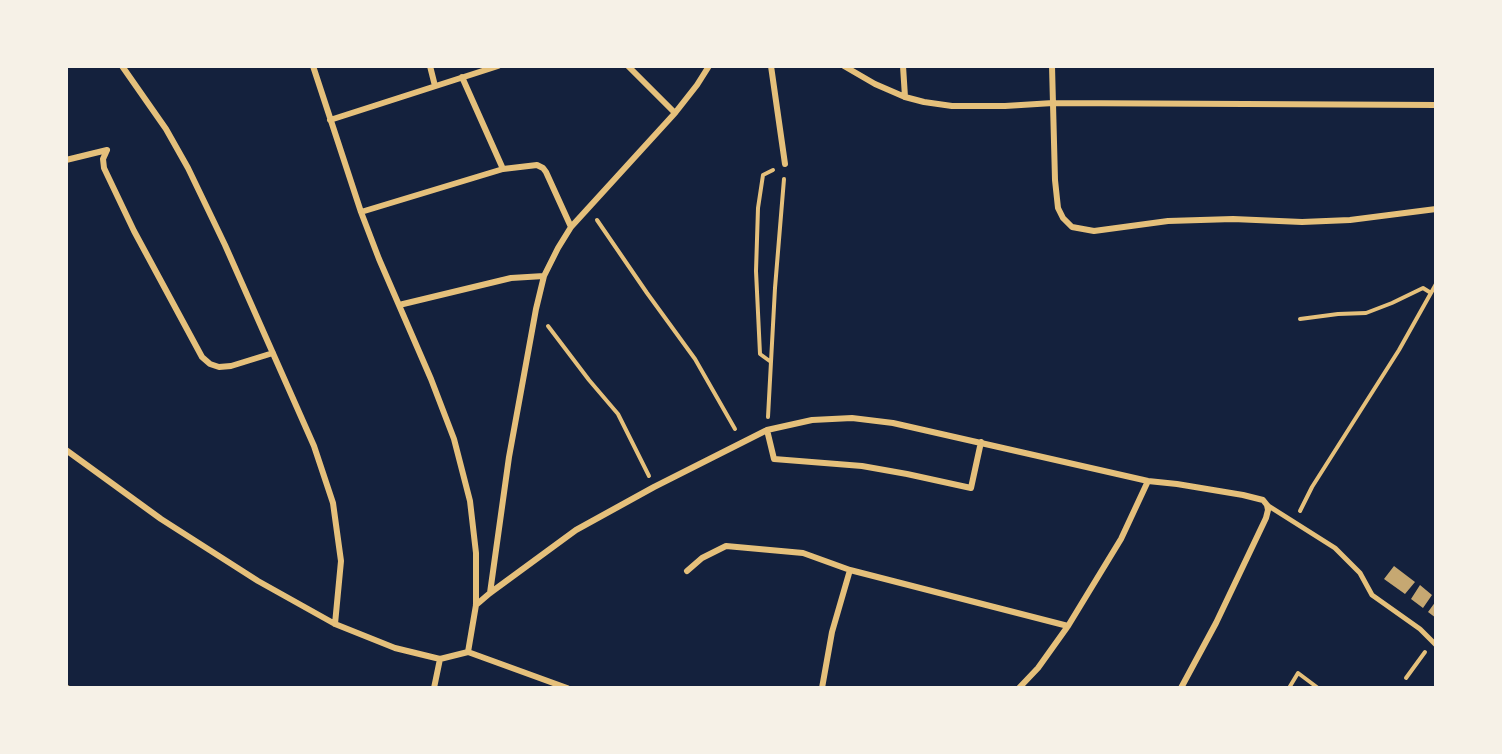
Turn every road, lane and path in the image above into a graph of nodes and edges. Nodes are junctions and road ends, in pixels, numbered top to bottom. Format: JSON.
{"nodes":[{"id":1,"x":122,"y":66,"type":"edge"},
{"id":2,"x":313,"y":66,"type":"edge"},
{"id":3,"x":430,"y":66,"type":"edge"},
{"id":4,"x":498,"y":66,"type":"edge"},
{"id":5,"x":628,"y":66,"type":"edge"},
{"id":6,"x":709,"y":66,"type":"edge"},
{"id":7,"x":771,"y":66,"type":"edge"},
{"id":8,"x":844,"y":66,"type":"edge"},
{"id":9,"x":903,"y":66,"type":"edge"},
{"id":10,"x":1052,"y":66,"type":"edge"},
{"id":11,"x":462,"y":77,"type":"junction"},
{"id":12,"x":435,"y":86,"type":"junction"},
{"id":13,"x":906,"y":97,"type":"junction"},
{"id":14,"x":1053,"y":103,"type":"junction"},
{"id":15,"x":1436,"y":105,"type":"edge"},
{"id":16,"x":675,"y":113,"type":"junction"},
{"id":17,"x":330,"y":120,"type":"junction"},
{"id":18,"x":66,"y":160,"type":"edge"},
{"id":19,"x":785,"y":165,"type":"junction"},
{"id":20,"x":503,"y":169,"type":"junction"},
{"id":21,"x":588,"y":207,"type":"junction"},
{"id":22,"x":1436,"y":210,"type":"edge"},
{"id":23,"x":361,"y":212,"type":"junction"},
{"id":24,"x":571,"y":227,"type":"junction"},
{"id":25,"x":544,"y":276,"type":"junction"},
{"id":26,"x":1436,"y":284,"type":"edge"},
{"id":27,"x":1431,"y":293,"type":"junction"},
{"id":28,"x":399,"y":305,"type":"junction"},
{"id":29,"x":536,"y":309,"type":"junction"},
{"id":30,"x":1300,"y":319,"type":"dead end"},
{"id":31,"x":273,"y":353,"type":"junction"},
{"id":32,"x":771,"y":362,"type":"junction"},
{"id":33,"x":767,"y":430,"type":"junction"},
{"id":34,"x":742,"y":442,"type":"junction"},
{"id":35,"x":981,"y":442,"type":"junction"},
{"id":36,"x":66,"y":450,"type":"edge"},
{"id":37,"x":1148,"y":481,"type":"junction"},
{"id":38,"x":654,"y":487,"type":"junction"},
{"id":39,"x":1267,"y":505,"type":"junction"},
{"id":40,"x":1294,"y":522,"type":"junction"},
{"id":41,"x":850,"y":570,"type":"junction"},
{"id":42,"x":687,"y":572,"type":"dead end"},
{"id":43,"x":490,"y":593,"type":"junction"},
{"id":44,"x":476,"y":605,"type":"junction"},
{"id":45,"x":335,"y":624,"type":"junction"},
{"id":46,"x":1068,"y":626,"type":"junction"},
{"id":47,"x":1436,"y":645,"type":"edge"},
{"id":48,"x":468,"y":652,"type":"junction"},
{"id":49,"x":440,"y":659,"type":"junction"},
{"id":50,"x":1419,"y":660,"type":"dead end"},
{"id":51,"x":1406,"y":678,"type":"dead end"},
{"id":52,"x":435,"y":688,"type":"edge"},
{"id":53,"x":567,"y":688,"type":"edge"},
{"id":54,"x":822,"y":688,"type":"edge"},
{"id":55,"x":1021,"y":688,"type":"edge"},
{"id":56,"x":1181,"y":688,"type":"edge"},
{"id":57,"x":1289,"y":688,"type":"edge"},
{"id":58,"x":1318,"y":688,"type":"edge"}],
"edges":[{"from":1,"to":31,"type":"street"},
{"from":2,"to":17,"type":"street"},
{"from":3,"to":12,"type":"street"},
{"from":4,"to":11,"type":"street"},
{"from":5,"to":16,"type":"street"},
{"from":6,"to":16,"type":"street"},
{"from":7,"to":19,"type":"street"},
{"from":8,"to":13,"type":"street"},
{"from":9,"to":13,"type":"street"},
{"from":10,"to":14,"type":"street"},
{"from":11,"to":12,"type":"street"},
{"from":11,"to":20,"type":"street"},
{"from":12,"to":17,"type":"street"},
{"from":13,"to":14,"type":"street"},
{"from":14,"to":15,"type":"street"},
{"from":14,"to":22,"type":"street"},
{"from":16,"to":21,"type":"street"},
{"from":17,"to":23,"type":"street"},
{"from":18,"to":31,"type":"street"},
{"from":19,"to":32,"type":"path"},
{"from":19,"to":32,"type":"path"},
{"from":20,"to":23,"type":"street"},
{"from":20,"to":24,"type":"street"},
{"from":21,"to":24,"type":"street"},
{"from":21,"to":34,"type":"path"},
{"from":23,"to":28,"type":"street"},
{"from":24,"to":25,"type":"street"},
{"from":25,"to":28,"type":"street"},
{"from":25,"to":29,"type":"street"},
{"from":26,"to":27,"type":"path"},
{"from":27,"to":30,"type":"path"},
{"from":27,"to":40,"type":"path"},
{"from":28,"to":44,"type":"street"},
{"from":29,"to":38,"type":"path"},
{"from":29,"to":43,"type":"street"},
{"from":31,"to":45,"type":"street"},
{"from":32,"to":33,"type":"path"},
{"from":33,"to":34,"type":"street"},
{"from":33,"to":35,"type":"street"},
{"from":33,"to":35,"type":"street"},
{"from":34,"to":38,"type":"street"},
{"from":35,"to":37,"type":"street"},
{"from":36,"to":45,"type":"street"},
{"from":37,"to":39,"type":"street"},
{"from":37,"to":46,"type":"street"},
{"from":38,"to":43,"type":"street"},
{"from":39,"to":40,"type":"street"},
{"from":39,"to":56,"type":"street"},
{"from":40,"to":47,"type":"street"},
{"from":41,"to":42,"type":"street"},
{"from":41,"to":46,"type":"street"},
{"from":41,"to":54,"type":"street"},
{"from":43,"to":44,"type":"street"},
{"from":44,"to":48,"type":"street"},
{"from":45,"to":49,"type":"street"},
{"from":46,"to":55,"type":"street"},
{"from":48,"to":49,"type":"street"},
{"from":48,"to":53,"type":"street"},
{"from":49,"to":52,"type":"street"},
{"from":50,"to":51,"type":"path"},
{"from":57,"to":58,"type":"path"}]}
